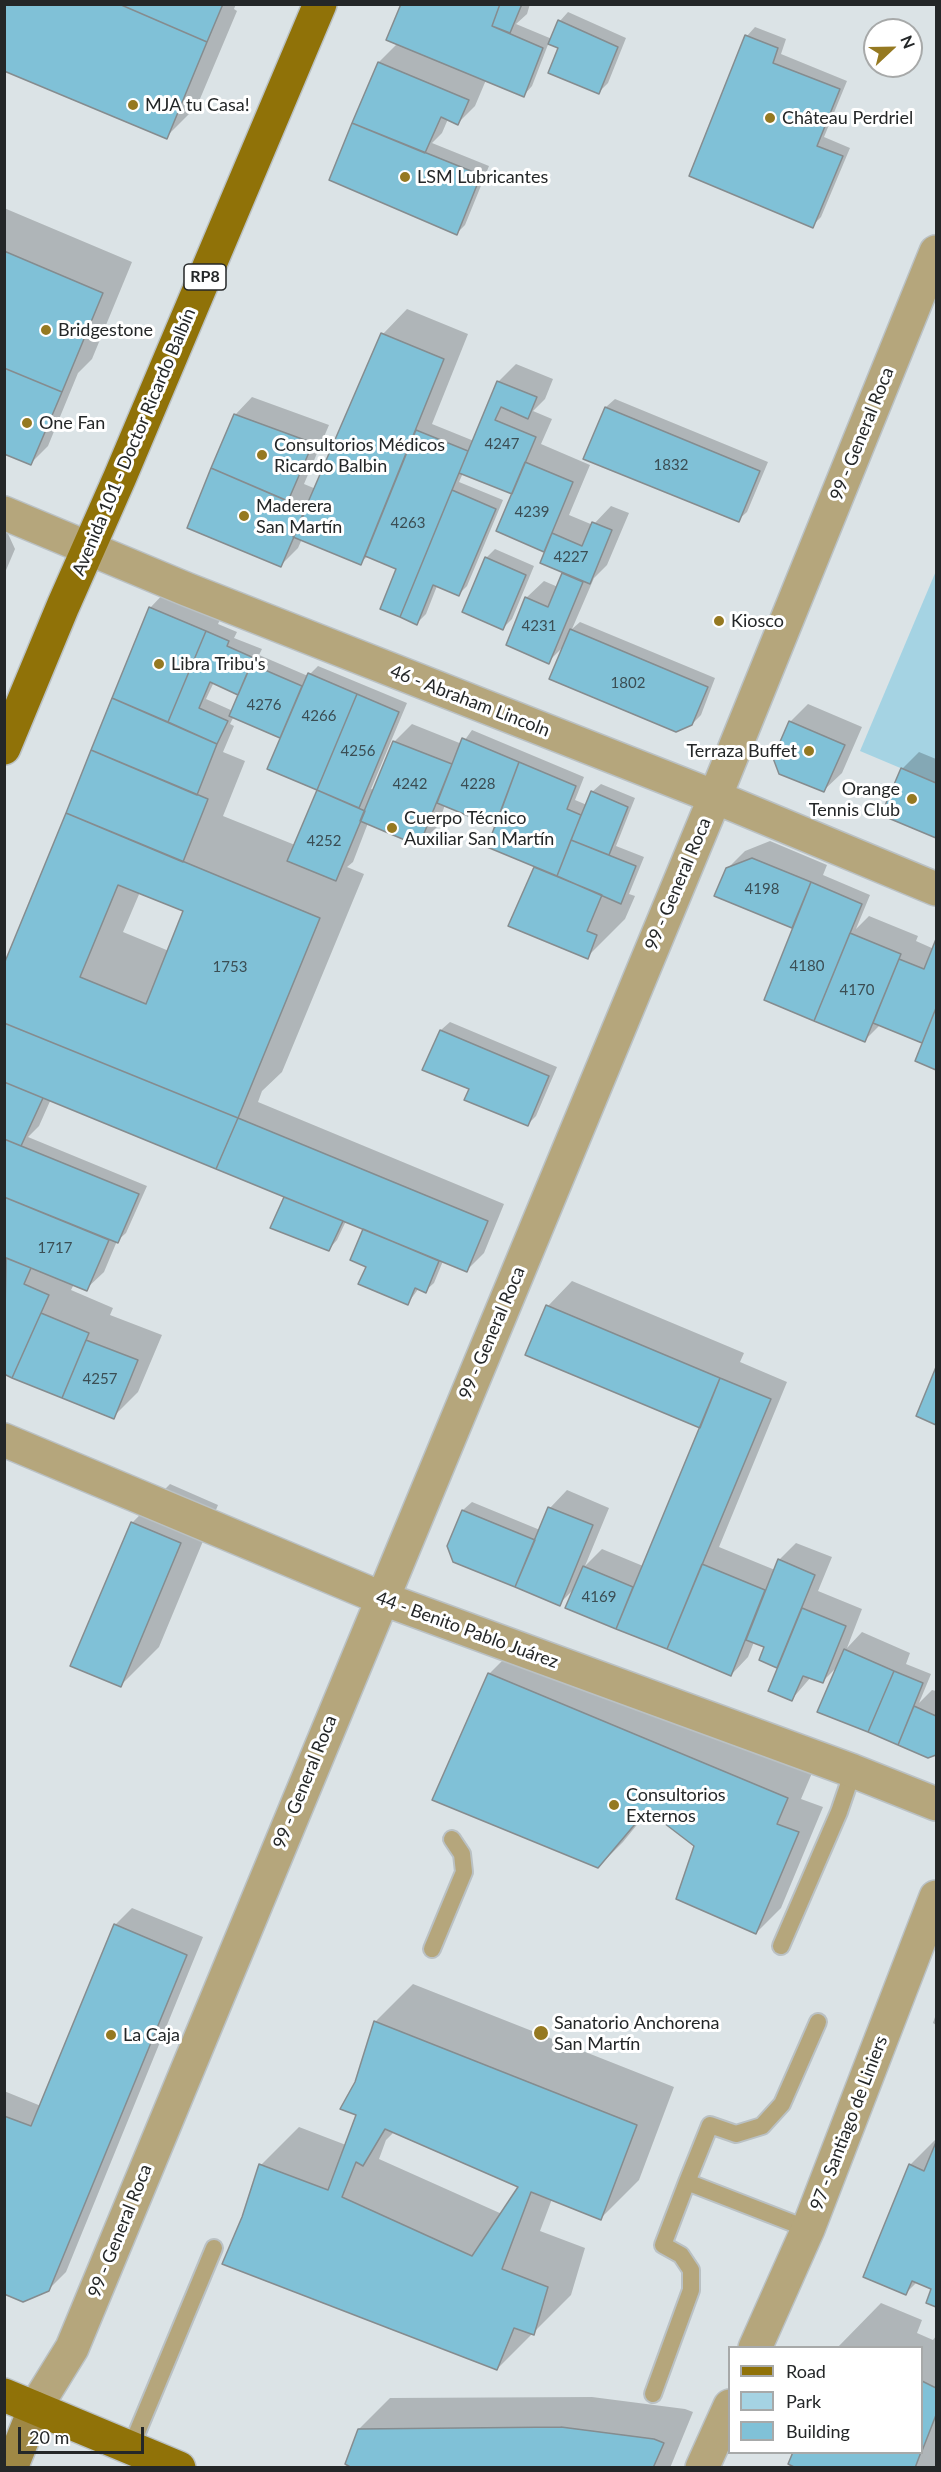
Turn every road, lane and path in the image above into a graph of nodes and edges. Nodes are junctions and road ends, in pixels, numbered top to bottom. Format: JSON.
{"nodes":[{"id":1,"x":320,"y":4,"type":"edge"},
{"id":2,"x":936,"y":252,"type":"edge"},
{"id":3,"x":4,"y":513,"type":"edge"},
{"id":4,"x":89,"y":548,"type":"junction"},
{"id":5,"x":4,"y":748,"type":"edge"},
{"id":6,"x":715,"y":797,"type":"junction"},
{"id":7,"x":936,"y":889,"type":"edge"},
{"id":8,"x":4,"y":1440,"type":"edge"},
{"id":9,"x":381,"y":1598,"type":"junction"},
{"id":10,"x":853,"y":1771,"type":"junction"},
{"id":11,"x":936,"y":1804,"type":"edge"},
{"id":12,"x":452,"y":1839,"type":"dead end"},
{"id":13,"x":936,"y":1897,"type":"edge"},
{"id":14,"x":781,"y":1946,"type":"dead end"},
{"id":15,"x":432,"y":1949,"type":"dead end"},
{"id":16,"x":818,"y":2022,"type":"dead end"},
{"id":17,"x":687,"y":2182,"type":"junction"},
{"id":18,"x":808,"y":2229,"type":"junction"},
{"id":19,"x":214,"y":2248,"type":"dead end"},
{"id":20,"x":756,"y":2346,"type":"edge"},
{"id":21,"x":653,"y":2394,"type":"dead end"},
{"id":22,"x":4,"y":2395,"type":"edge"},
{"id":23,"x":35,"y":2408,"type":"junction"},
{"id":24,"x":728,"y":2408,"type":"edge"},
{"id":25,"x":131,"y":2447,"type":"junction"},
{"id":26,"x":11,"y":2468,"type":"edge"},
{"id":27,"x":179,"y":2468,"type":"edge"},
{"id":28,"x":702,"y":2468,"type":"edge"}],
"edges":[{"from":1,"to":4,"type":"main road","name":"Avenida 101 - Doctor Ricardo Balbín","number":"RP8"},
{"from":2,"to":6,"type":"street","name":"99 - General Roca"},
{"from":3,"to":4,"type":"street","name":"46 - Abraham Lincoln"},
{"from":4,"to":5,"type":"main road","name":"Avenida 101 - Doctor Ricardo Balbín","number":"RP8"},
{"from":4,"to":6,"type":"street","name":"46 - Abraham Lincoln"},
{"from":6,"to":7,"type":"street","name":"46 - Abraham Lincoln"},
{"from":6,"to":9,"type":"street","name":"99 - General Roca"},
{"from":8,"to":9,"type":"street","name":"44 - Benito Pablo Juárez"},
{"from":9,"to":10,"type":"street","name":"44 - Benito Pablo Juárez"},
{"from":9,"to":23,"type":"street","name":"99 - General Roca"},
{"from":10,"to":11,"type":"street","name":"44 - Benito Pablo Juárez"},
{"from":10,"to":14,"type":"lane"},
{"from":12,"to":15,"type":"lane"},
{"from":13,"to":18,"type":"street","name":"97 - Santiago de Liniers"},
{"from":16,"to":17,"type":"lane"},
{"from":17,"to":18,"type":"lane"},
{"from":17,"to":21,"type":"lane"},
{"from":18,"to":20,"type":"street","name":"97 - Santiago de Liniers"},
{"from":19,"to":25,"type":"lane"},
{"from":22,"to":23,"type":"main road"},
{"from":23,"to":25,"type":"main road"},
{"from":23,"to":26,"type":"street"},
{"from":24,"to":28,"type":"street"},
{"from":25,"to":27,"type":"main road"}]}
